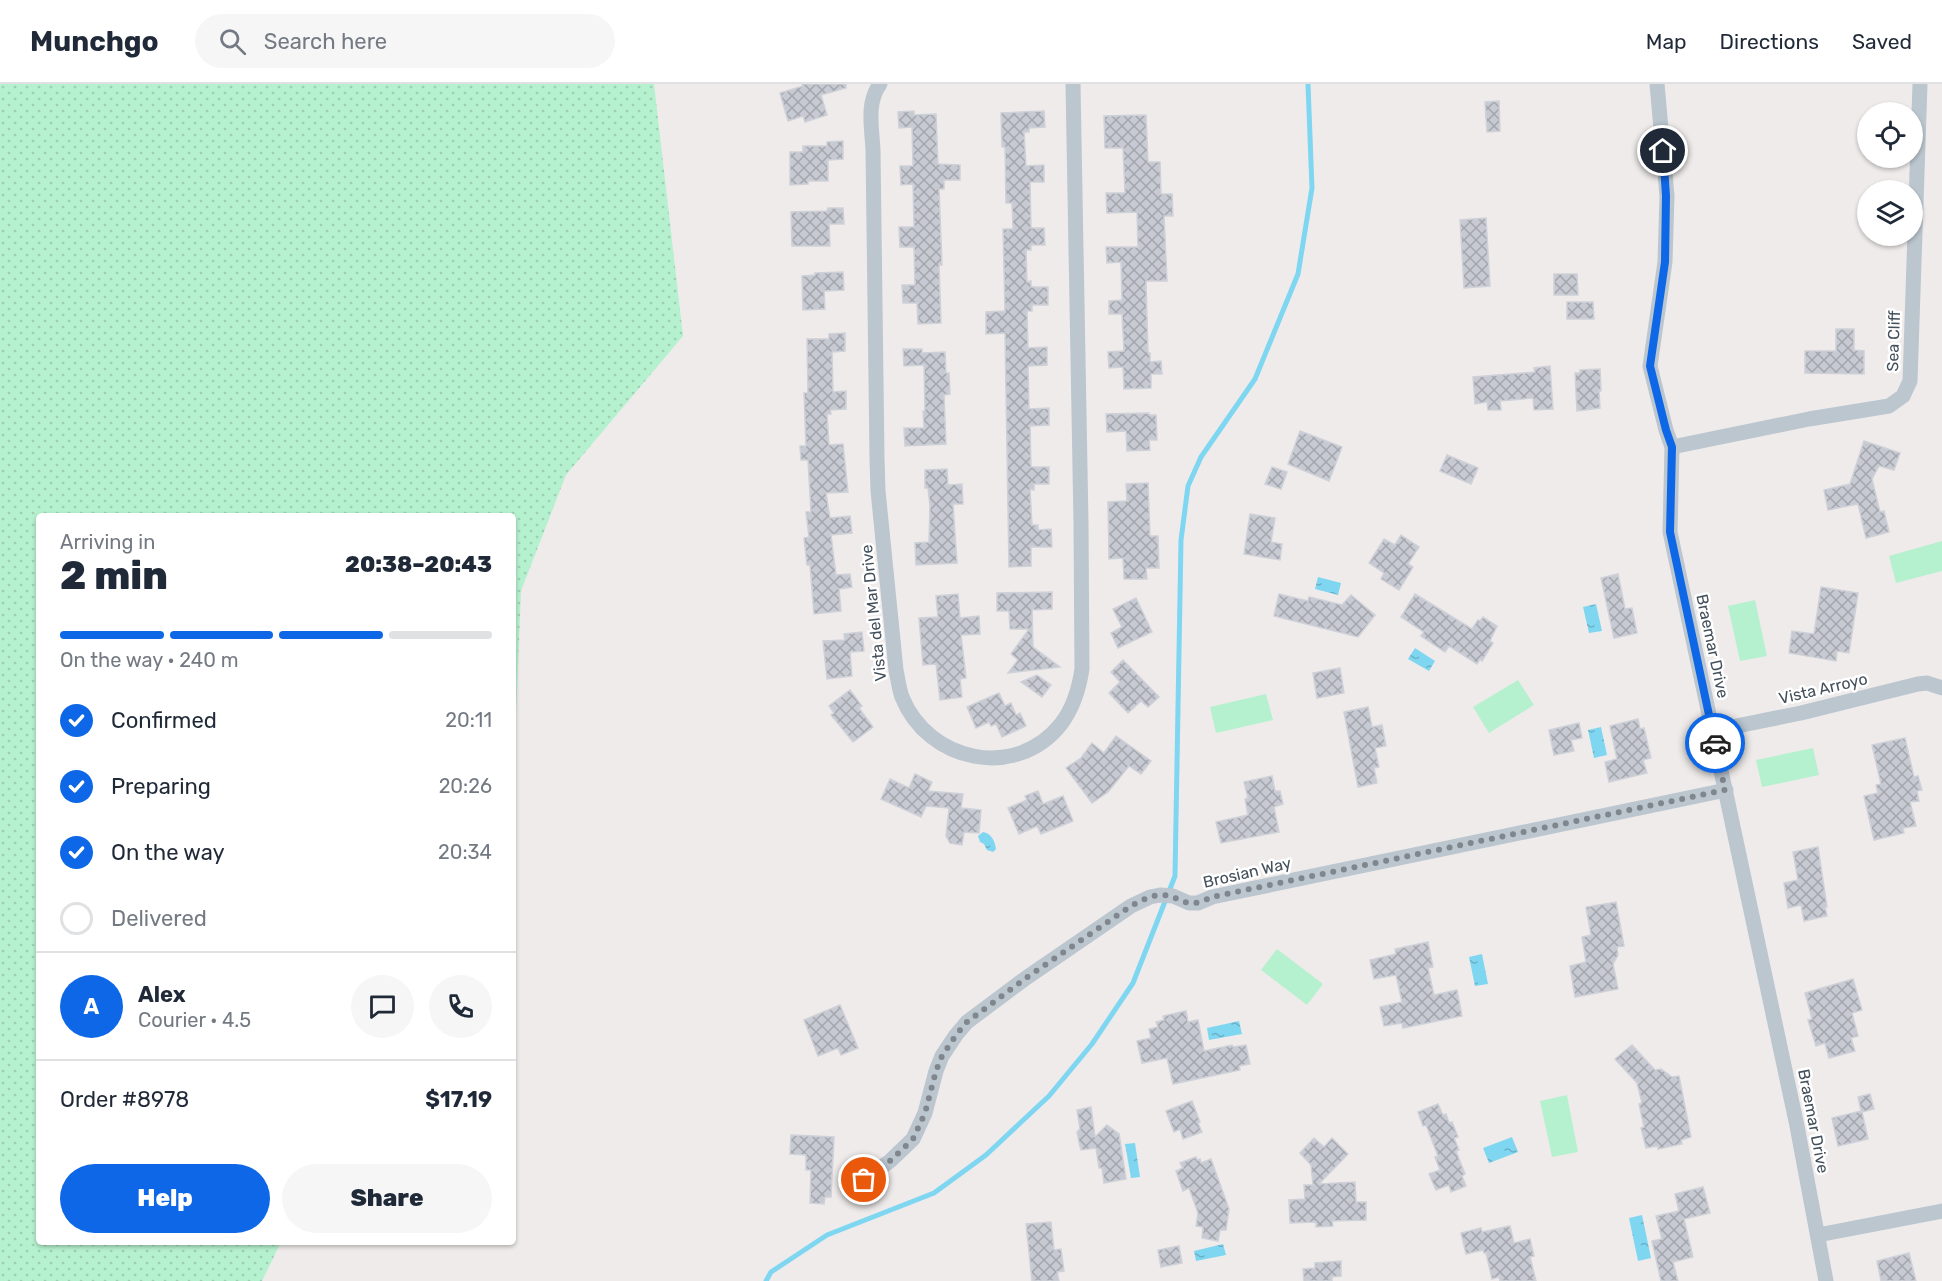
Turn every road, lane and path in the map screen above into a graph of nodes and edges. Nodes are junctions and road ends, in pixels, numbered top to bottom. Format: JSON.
{"nodes":[{"id":1,"x":880,"y":84,"type":"edge"},
{"id":2,"x":1073,"y":84,"type":"edge"},
{"id":3,"x":1657,"y":84,"type":"edge"},
{"id":4,"x":1920,"y":84,"type":"edge"},
{"id":5,"x":1672,"y":447,"type":"junction"},
{"id":6,"x":1942,"y":688,"type":"edge"},
{"id":7,"x":1712,"y":731,"type":"junction"},
{"id":8,"x":1725,"y":790,"type":"junction"},
{"id":9,"x":864,"y":1180,"type":"dead end"},
{"id":10,"x":1942,"y":1211,"type":"edge"},
{"id":11,"x":1818,"y":1235,"type":"junction"},
{"id":12,"x":1826,"y":1281,"type":"edge"}],
"edges":[{"from":1,"to":2,"type":"street","name":"Vista del Mar Drive"},
{"from":3,"to":5,"type":"street","name":"Braemar Drive"},
{"from":4,"to":5,"type":"street","name":"Sea Cliff"},
{"from":5,"to":7,"type":"street","name":"Braemar Drive"},
{"from":6,"to":7,"type":"street","name":"Vista Arroyo"},
{"from":7,"to":8,"type":"street","name":"Braemar Drive"},
{"from":8,"to":9,"type":"street","name":"Brosian Way"},
{"from":8,"to":11,"type":"street","name":"Braemar Drive"},
{"from":10,"to":11,"type":"street"},
{"from":11,"to":12,"type":"street","name":"Braemar Drive"}]}
